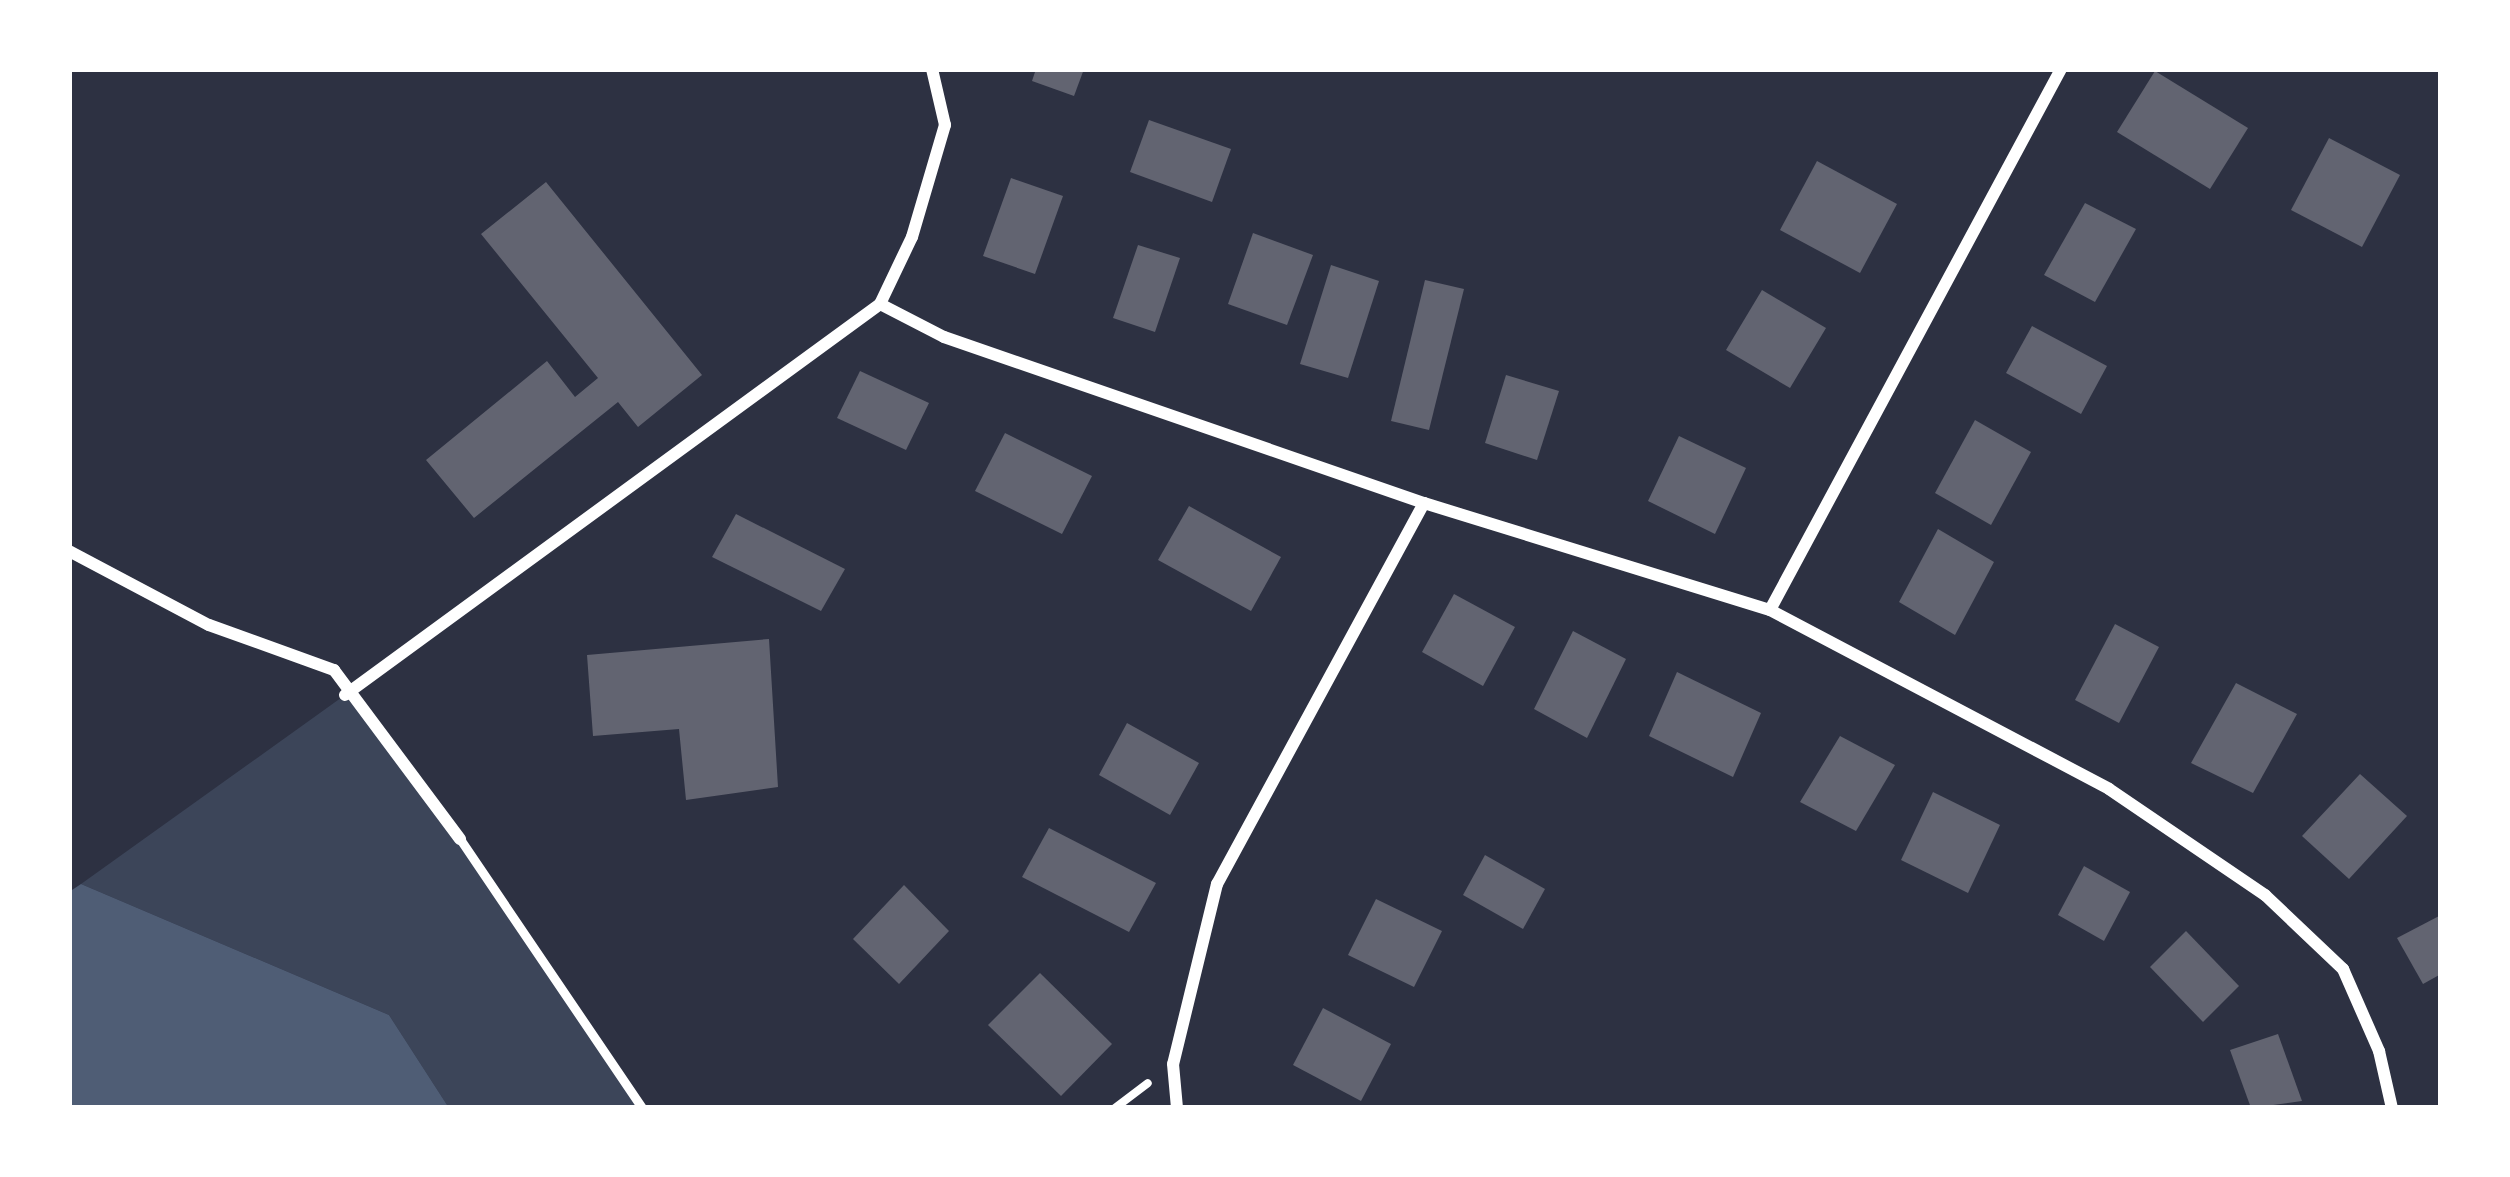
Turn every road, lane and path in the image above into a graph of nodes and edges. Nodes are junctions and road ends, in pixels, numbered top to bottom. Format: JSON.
{"nodes":[{"id":1,"x":932,"y":69,"type":"edge"},
{"id":2,"x":2061,"y":69,"type":"edge"},
{"id":3,"x":880,"y":304,"type":"junction"},
{"id":4,"x":1424,"y":503,"type":"junction"},
{"id":5,"x":69,"y":551,"type":"edge"},
{"id":6,"x":1770,"y":610,"type":"junction"},
{"id":7,"x":346,"y":695,"type":"junction"},
{"id":8,"x":460,"y":839,"type":"joint"},
{"id":9,"x":642,"y":1108,"type":"edge"},
{"id":10,"x":1177,"y":1108,"type":"edge"},
{"id":11,"x":2392,"y":1108,"type":"edge"}],
"edges":[{"from":1,"to":3,"type":"street"},
{"from":2,"to":6,"type":"street"},
{"from":3,"to":4,"type":"street"},
{"from":3,"to":7,"type":"street"},
{"from":4,"to":6,"type":"street"},
{"from":4,"to":10,"type":"street"},
{"from":5,"to":7,"type":"street"},
{"from":6,"to":11,"type":"street"},
{"from":7,"to":8,"type":"street"},
{"from":8,"to":9,"type":"lane"}]}
